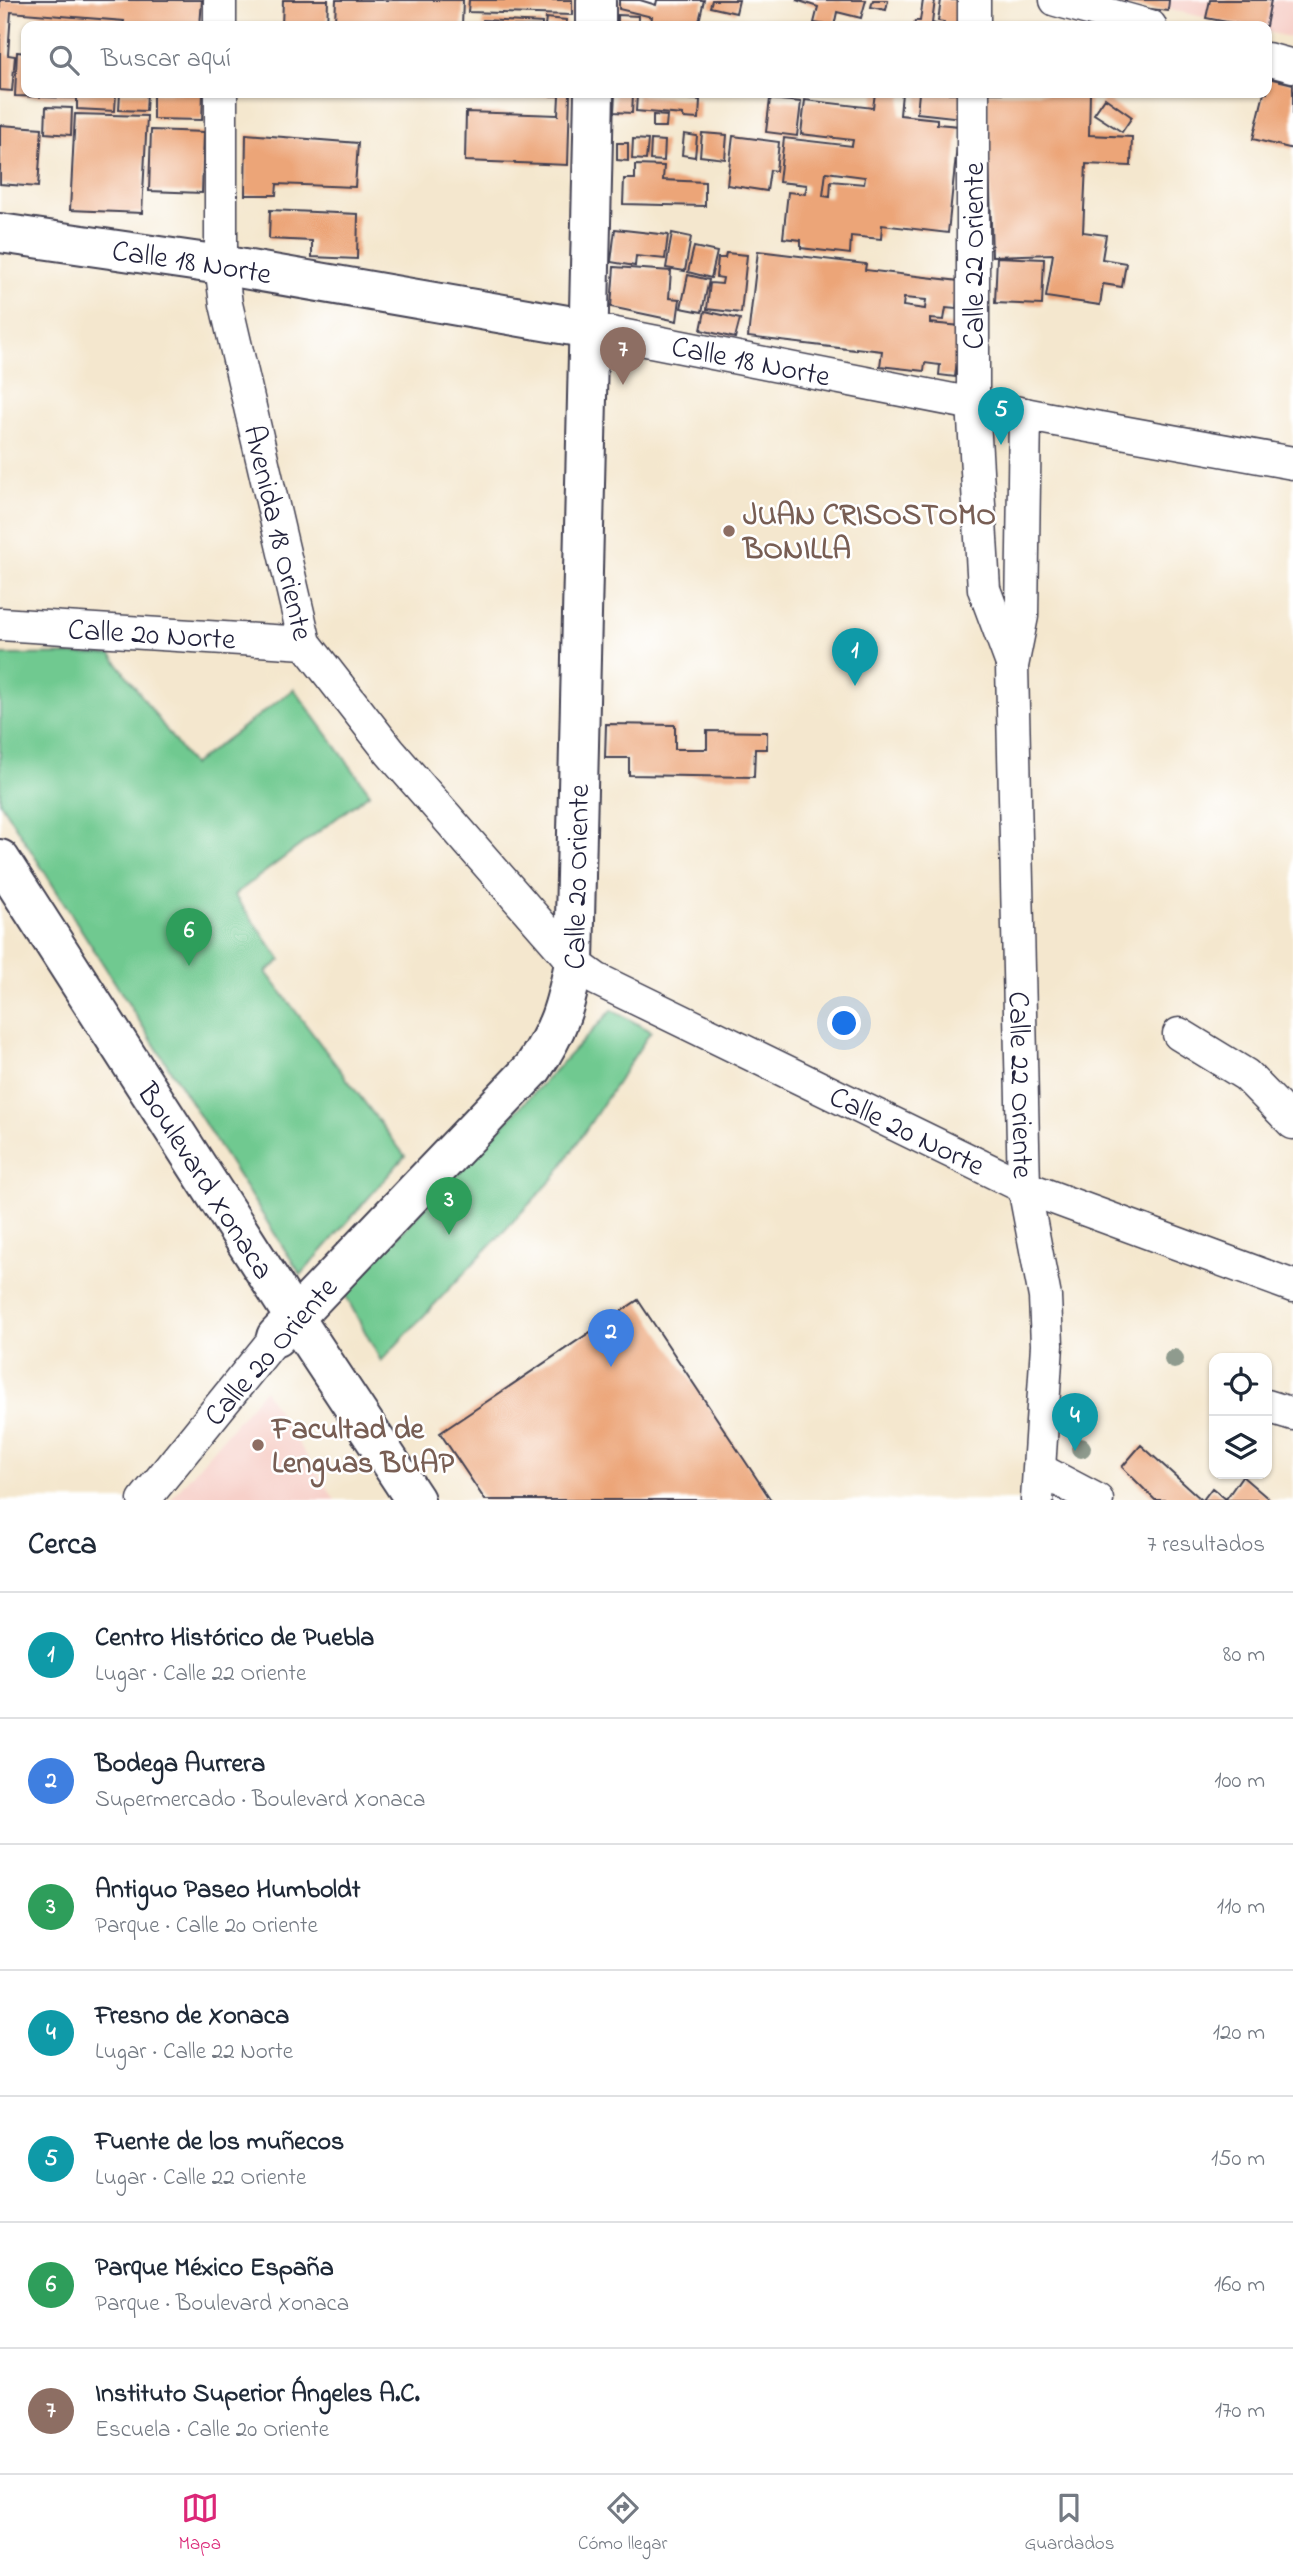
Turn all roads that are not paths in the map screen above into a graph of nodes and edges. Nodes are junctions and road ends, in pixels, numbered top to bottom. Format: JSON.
{"nodes":[{"id":1,"x":220,"y":0,"type":"edge"},
{"id":2,"x":596,"y":0,"type":"edge"},
{"id":3,"x":974,"y":0,"type":"edge"},
{"id":4,"x":1056,"y":0,"type":"edge"},
{"id":5,"x":220,"y":21,"type":"edge"},
{"id":6,"x":596,"y":21,"type":"edge"},
{"id":7,"x":974,"y":21,"type":"edge"},
{"id":8,"x":1132,"y":21,"type":"edge"},
{"id":9,"x":1272,"y":60,"type":"edge"},
{"id":10,"x":1293,"y":66,"type":"edge"},
{"id":11,"x":221,"y":98,"type":"edge"},
{"id":12,"x":594,"y":98,"type":"edge"},
{"id":13,"x":974,"y":98,"type":"edge"},
{"id":14,"x":0,"y":233,"type":"edge"},
{"id":15,"x":221,"y":265,"type":"junction"},
{"id":16,"x":590,"y":329,"type":"junction"},
{"id":17,"x":973,"y":403,"type":"junction"},
{"id":18,"x":1025,"y":414,"type":"junction"},
{"id":19,"x":1293,"y":464,"type":"edge"},
{"id":20,"x":0,"y":624,"type":"edge"},
{"id":21,"x":305,"y":643,"type":"junction"},
{"id":22,"x":1012,"y":666,"type":"junction"},
{"id":23,"x":0,"y":859,"type":"edge"},
{"id":24,"x":0,"y":909,"type":"edge"},
{"id":25,"x":574,"y":963,"type":"junction"},
{"id":26,"x":1179,"y":1034,"type":"dead end"},
{"id":27,"x":1293,"y":1123,"type":"edge"},
{"id":28,"x":1024,"y":1187,"type":"junction"},
{"id":29,"x":1293,"y":1286,"type":"edge"},
{"id":30,"x":285,"y":1327,"type":"junction"},
{"id":31,"x":1272,"y":1408,"type":"edge"},
{"id":32,"x":1293,"y":1414,"type":"edge"},
{"id":33,"x":1039,"y":1485,"type":"edge"},
{"id":34,"x":144,"y":1500,"type":"edge"},
{"id":35,"x":383,"y":1500,"type":"edge"},
{"id":36,"x":415,"y":1500,"type":"edge"},
{"id":37,"x":1097,"y":1500,"type":"edge"}],
"edges":[{"from":1,"to":5,"type":"street"},
{"from":2,"to":6,"type":"street"},
{"from":3,"to":7,"type":"street"},
{"from":4,"to":8,"type":"street"},
{"from":9,"to":10,"type":"street"},
{"from":11,"to":15,"type":"street","name":"Avenida 18 Oriente"},
{"from":12,"to":16,"type":"street","name":"Calle 20 Oriente"},
{"from":13,"to":17,"type":"street","name":"Calle 22 Oriente"},
{"from":14,"to":15,"type":"street","name":"Calle 18 Norte"},
{"from":15,"to":16,"type":"street","name":"Calle 18 Norte"},
{"from":15,"to":21,"type":"street","name":"Avenida 18 Oriente"},
{"from":16,"to":17,"type":"street","name":"Calle 18 Norte"},
{"from":16,"to":25,"type":"street","name":"Calle 20 Oriente"},
{"from":17,"to":18,"type":"street","name":"Calle 18 Norte"},
{"from":17,"to":22,"type":"street","name":"Calle 22 Oriente"},
{"from":18,"to":19,"type":"street","name":"Calle 18 Norte"},
{"from":18,"to":22,"type":"street","name":"Calle 22 Oriente"},
{"from":20,"to":21,"type":"street","name":"Calle 20 Norte"},
{"from":21,"to":25,"type":"street","name":"Avenida 18 Oriente"},
{"from":22,"to":28,"type":"street","name":"Calle 22 Oriente"},
{"from":23,"to":30,"type":"street","name":"Boulevard Xonaca"},
{"from":24,"to":30,"type":"street","name":"Boulevard Xonaca"},
{"from":25,"to":28,"type":"street","name":"Calle 20 Norte"},
{"from":25,"to":30,"type":"street","name":"Calle 20 Oriente"},
{"from":26,"to":27,"type":"street"},
{"from":28,"to":29,"type":"street","name":"Calle 20 Norte"},
{"from":28,"to":33,"type":"street","name":"Calle 22 Oriente"},
{"from":30,"to":34,"type":"street","name":"Calle 20 Oriente"},
{"from":30,"to":35,"type":"street","name":"Boulevard Xonaca"},
{"from":30,"to":36,"type":"street","name":"Boulevard Xonaca"},
{"from":31,"to":32,"type":"street"},
{"from":33,"to":37,"type":"street"}]}
